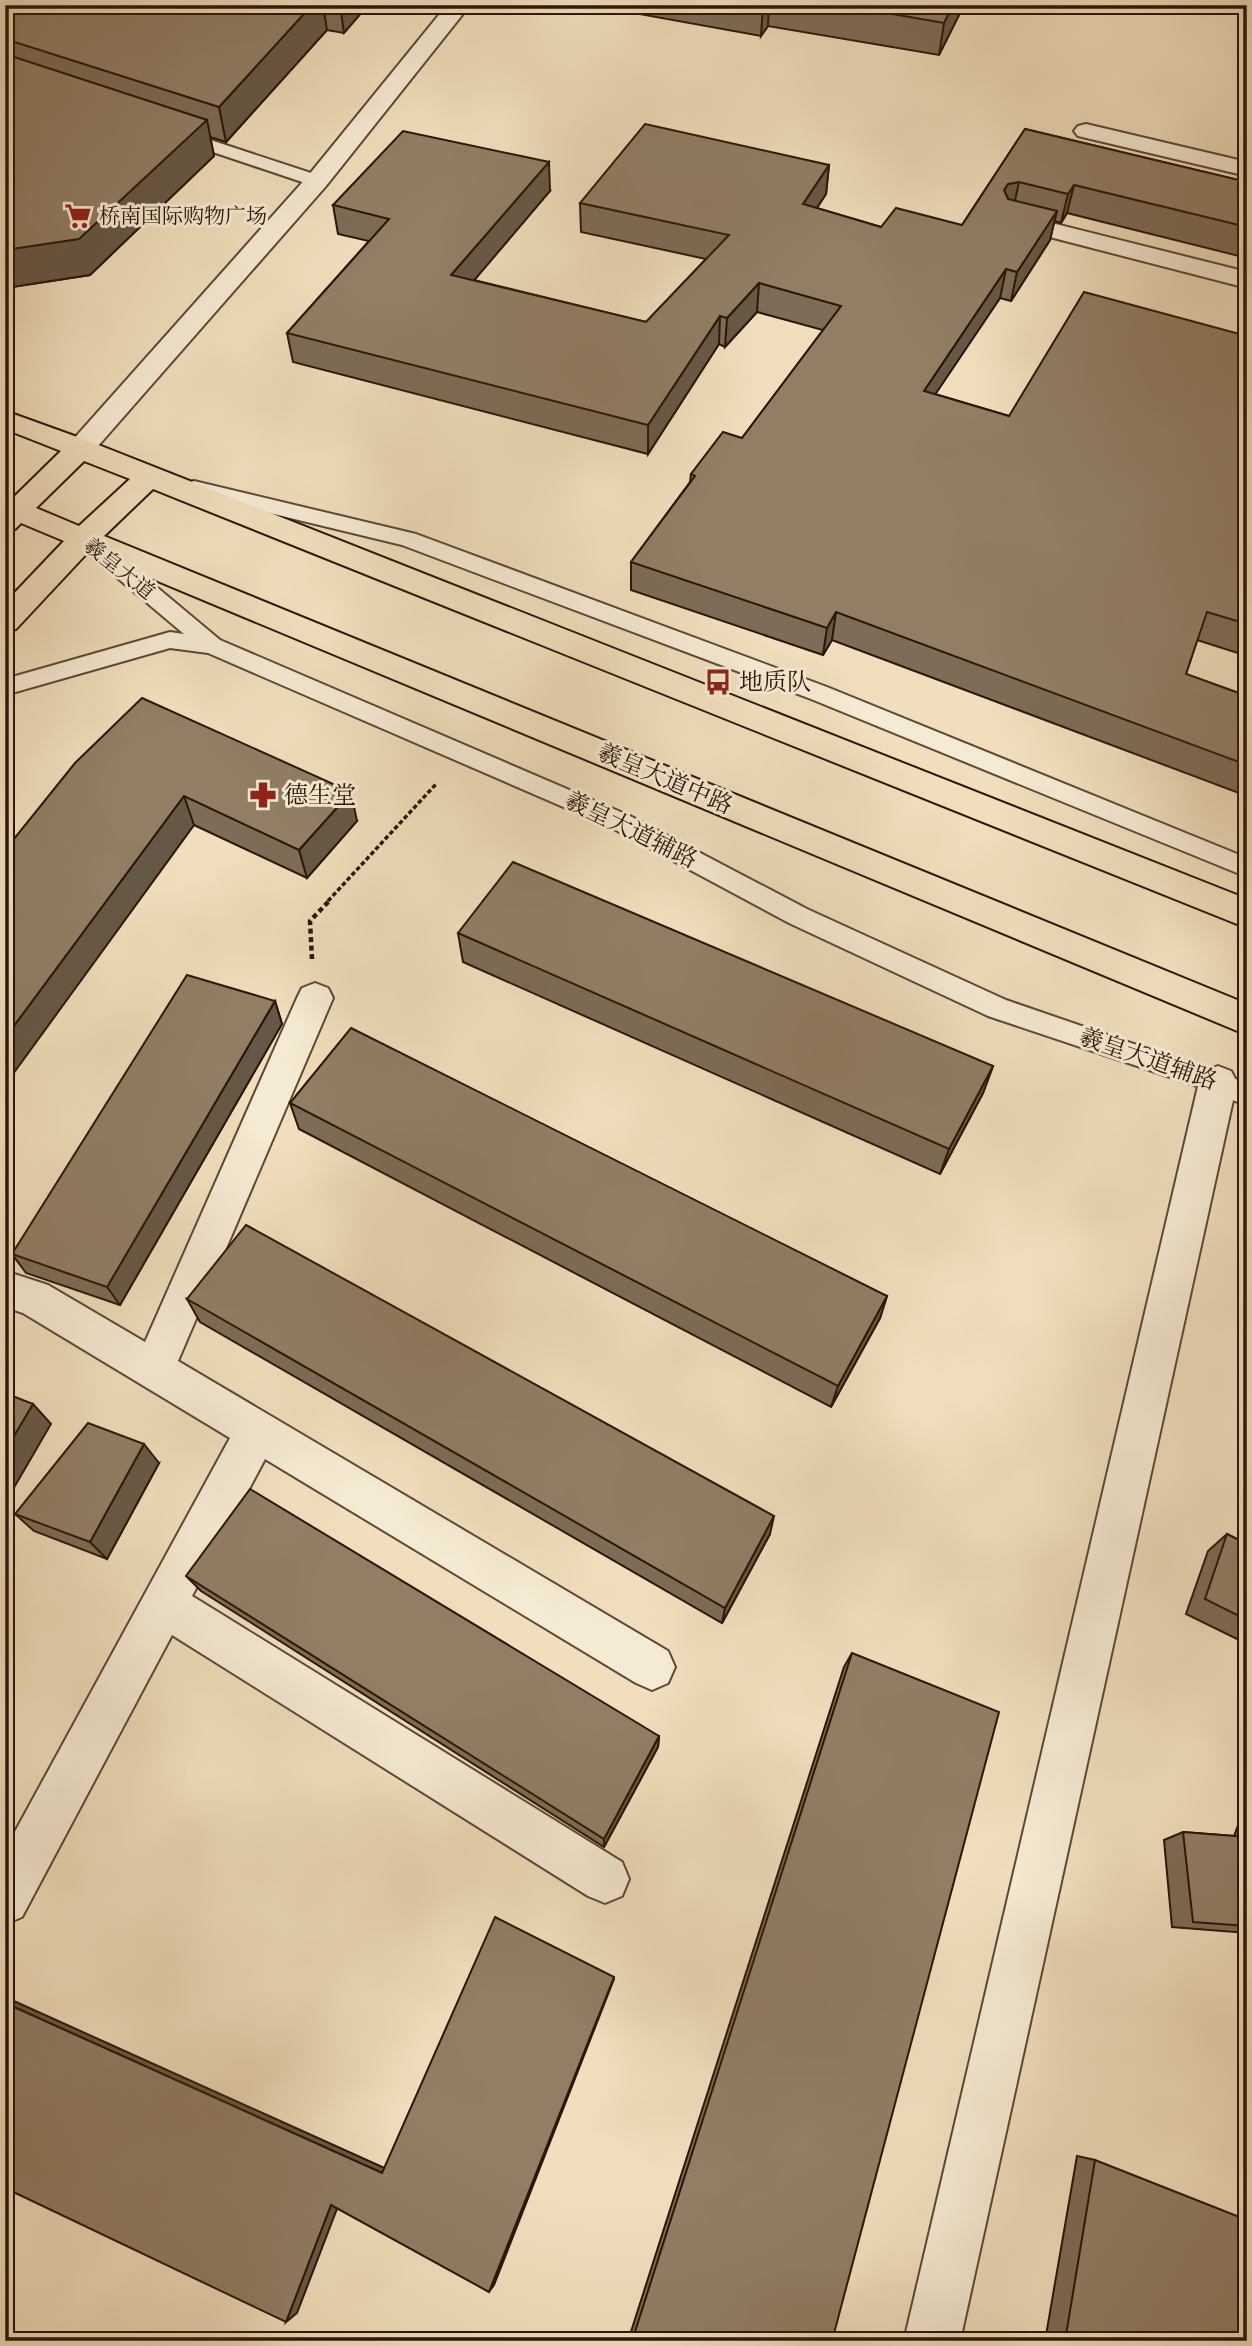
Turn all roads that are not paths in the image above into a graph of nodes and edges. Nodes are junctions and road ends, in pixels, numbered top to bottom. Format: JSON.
{"nodes":[{"id":1,"x":459,"y":5,"type":"edge"},
{"id":2,"x":161,"y":129,"type":"edge"},
{"id":3,"x":1086,"y":131,"type":"dead end"},
{"id":4,"x":1247,"y":169,"type":"edge"},
{"id":5,"x":317,"y":181,"type":"junction"},
{"id":6,"x":1012,"y":220,"type":"edge"},
{"id":7,"x":1247,"y":280,"type":"edge"},
{"id":8,"x":5,"y":419,"type":"edge"},
{"id":9,"x":81,"y":448,"type":"junction"},
{"id":10,"x":149,"y":477,"type":"junction"},
{"id":11,"x":9,"y":513,"type":"edge"},
{"id":12,"x":84,"y":538,"type":"junction"},
{"id":13,"x":5,"y":622,"type":"edge"},
{"id":14,"x":212,"y":646,"type":"junction"},
{"id":15,"x":5,"y":687,"type":"edge"},
{"id":16,"x":1247,"y":868,"type":"edge"},
{"id":17,"x":1247,"y":914,"type":"edge"},
{"id":18,"x":315,"y":998,"type":"road end"},
{"id":19,"x":1247,"y":1020,"type":"edge"},
{"id":20,"x":1232,"y":1088,"type":"edge"},
{"id":21,"x":5,"y":1289,"type":"edge"},
{"id":22,"x":154,"y":1369,"type":"junction"},
{"id":23,"x":257,"y":1431,"type":"junction"},
{"id":24,"x":164,"y":1604,"type":"junction"},
{"id":25,"x":652,"y":1667,"type":"dead end"},
{"id":26,"x":605,"y":1879,"type":"edge"},
{"id":27,"x":6,"y":1896,"type":"edge"},
{"id":28,"x":932,"y":2341,"type":"edge"}],
"edges":[{"from":1,"to":5,"type":"street"},
{"from":2,"to":5,"type":"lane"},
{"from":3,"to":4,"type":"street"},
{"from":5,"to":9,"type":"street"},
{"from":6,"to":7,"type":"street"},
{"from":8,"to":9,"type":"main road"},
{"from":9,"to":10,"type":"main road"},
{"from":9,"to":11,"type":"main road"},
{"from":10,"to":12,"type":"main road"},
{"from":10,"to":16,"type":"lane"},
{"from":10,"to":17,"type":"main road"},
{"from":11,"to":12,"type":"main road","name":"羲皇大道"},
{"from":12,"to":13,"type":"main road"},
{"from":12,"to":14,"type":"lane","name":"羲皇大道"},
{"from":12,"to":19,"type":"main road","name":"羲皇大道中路"},
{"from":14,"to":15,"type":"lane","name":"羲皇大道辅路"},
{"from":14,"to":20,"type":"lane","name":"羲皇大道辅路"},
{"from":18,"to":22,"type":"street"},
{"from":20,"to":28,"type":"street"},
{"from":21,"to":22,"type":"street"},
{"from":22,"to":23,"type":"street"},
{"from":23,"to":24,"type":"street"},
{"from":23,"to":25,"type":"street"},
{"from":24,"to":26,"type":"street"},
{"from":24,"to":27,"type":"street"}]}
